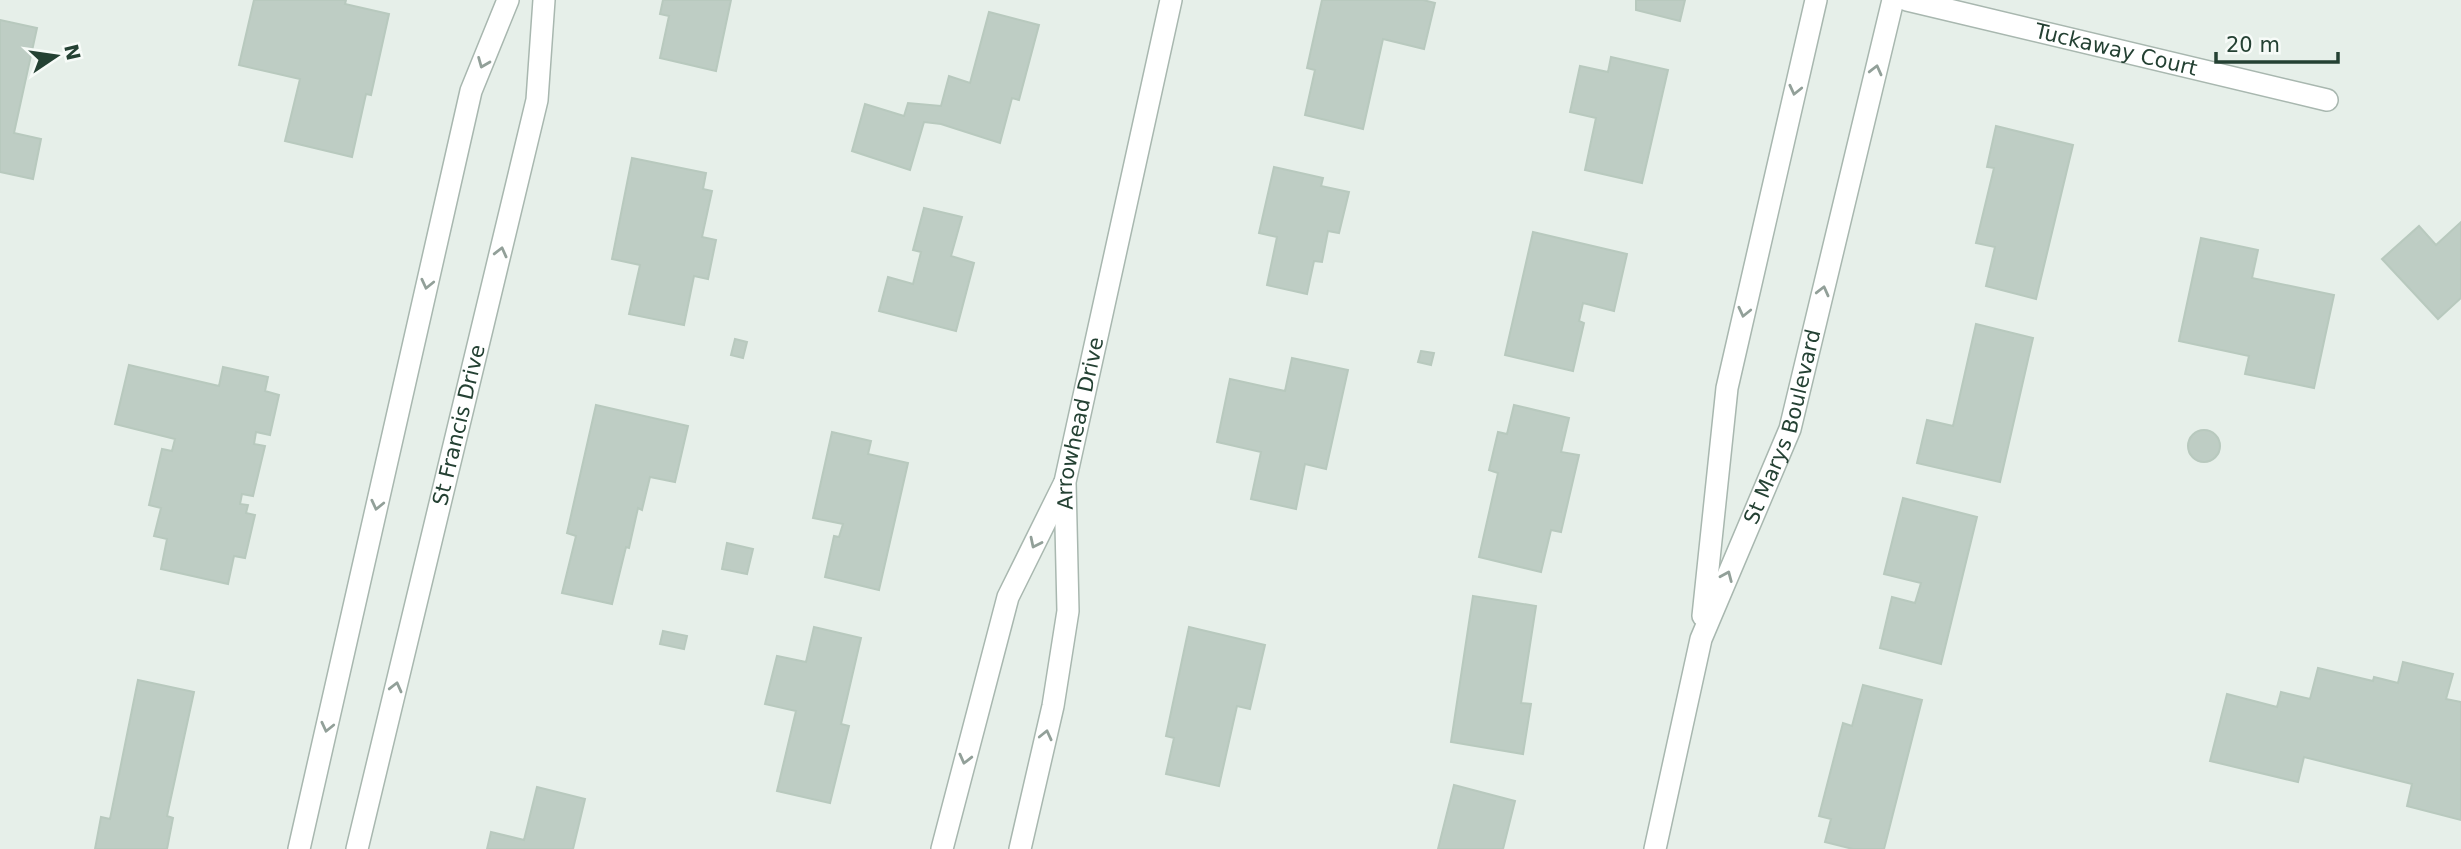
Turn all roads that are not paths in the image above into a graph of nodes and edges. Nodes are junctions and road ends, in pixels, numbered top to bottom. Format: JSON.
{"nodes":[{"id":1,"x":508,"y":0,"type":"edge"},
{"id":2,"x":544,"y":0,"type":"edge"},
{"id":3,"x":1171,"y":0,"type":"edge"},
{"id":4,"x":1816,"y":0,"type":"edge"},
{"id":5,"x":1893,"y":0,"type":"edge"},
{"id":6,"x":1907,"y":0,"type":"edge"},
{"id":7,"x":2327,"y":100,"type":"dead end"},
{"id":8,"x":1065,"y":482,"type":"junction"},
{"id":9,"x":1701,"y":639,"type":"junction"},
{"id":10,"x":299,"y":849,"type":"edge"},
{"id":11,"x":357,"y":849,"type":"edge"},
{"id":12,"x":942,"y":849,"type":"edge"},
{"id":13,"x":1020,"y":849,"type":"edge"},
{"id":14,"x":1655,"y":849,"type":"edge"}],
"edges":[{"from":1,"to":10,"type":"street","one_way":true},
{"from":11,"to":2,"type":"street","name":"St Francis Drive","one_way":true},
{"from":3,"to":8,"type":"street","name":"Arrowhead Drive"},
{"from":4,"to":9,"type":"street","one_way":true},
{"from":9,"to":5,"type":"street","name":"St Marys Boulevard","one_way":true},
{"from":6,"to":7,"type":"street","name":"Tuckaway Court"},
{"from":8,"to":12,"type":"street","one_way":true},
{"from":13,"to":8,"type":"street","name":"Arrowhead Drive","one_way":true},
{"from":9,"to":14,"type":"street","name":"St Marys Boulevard"}]}
